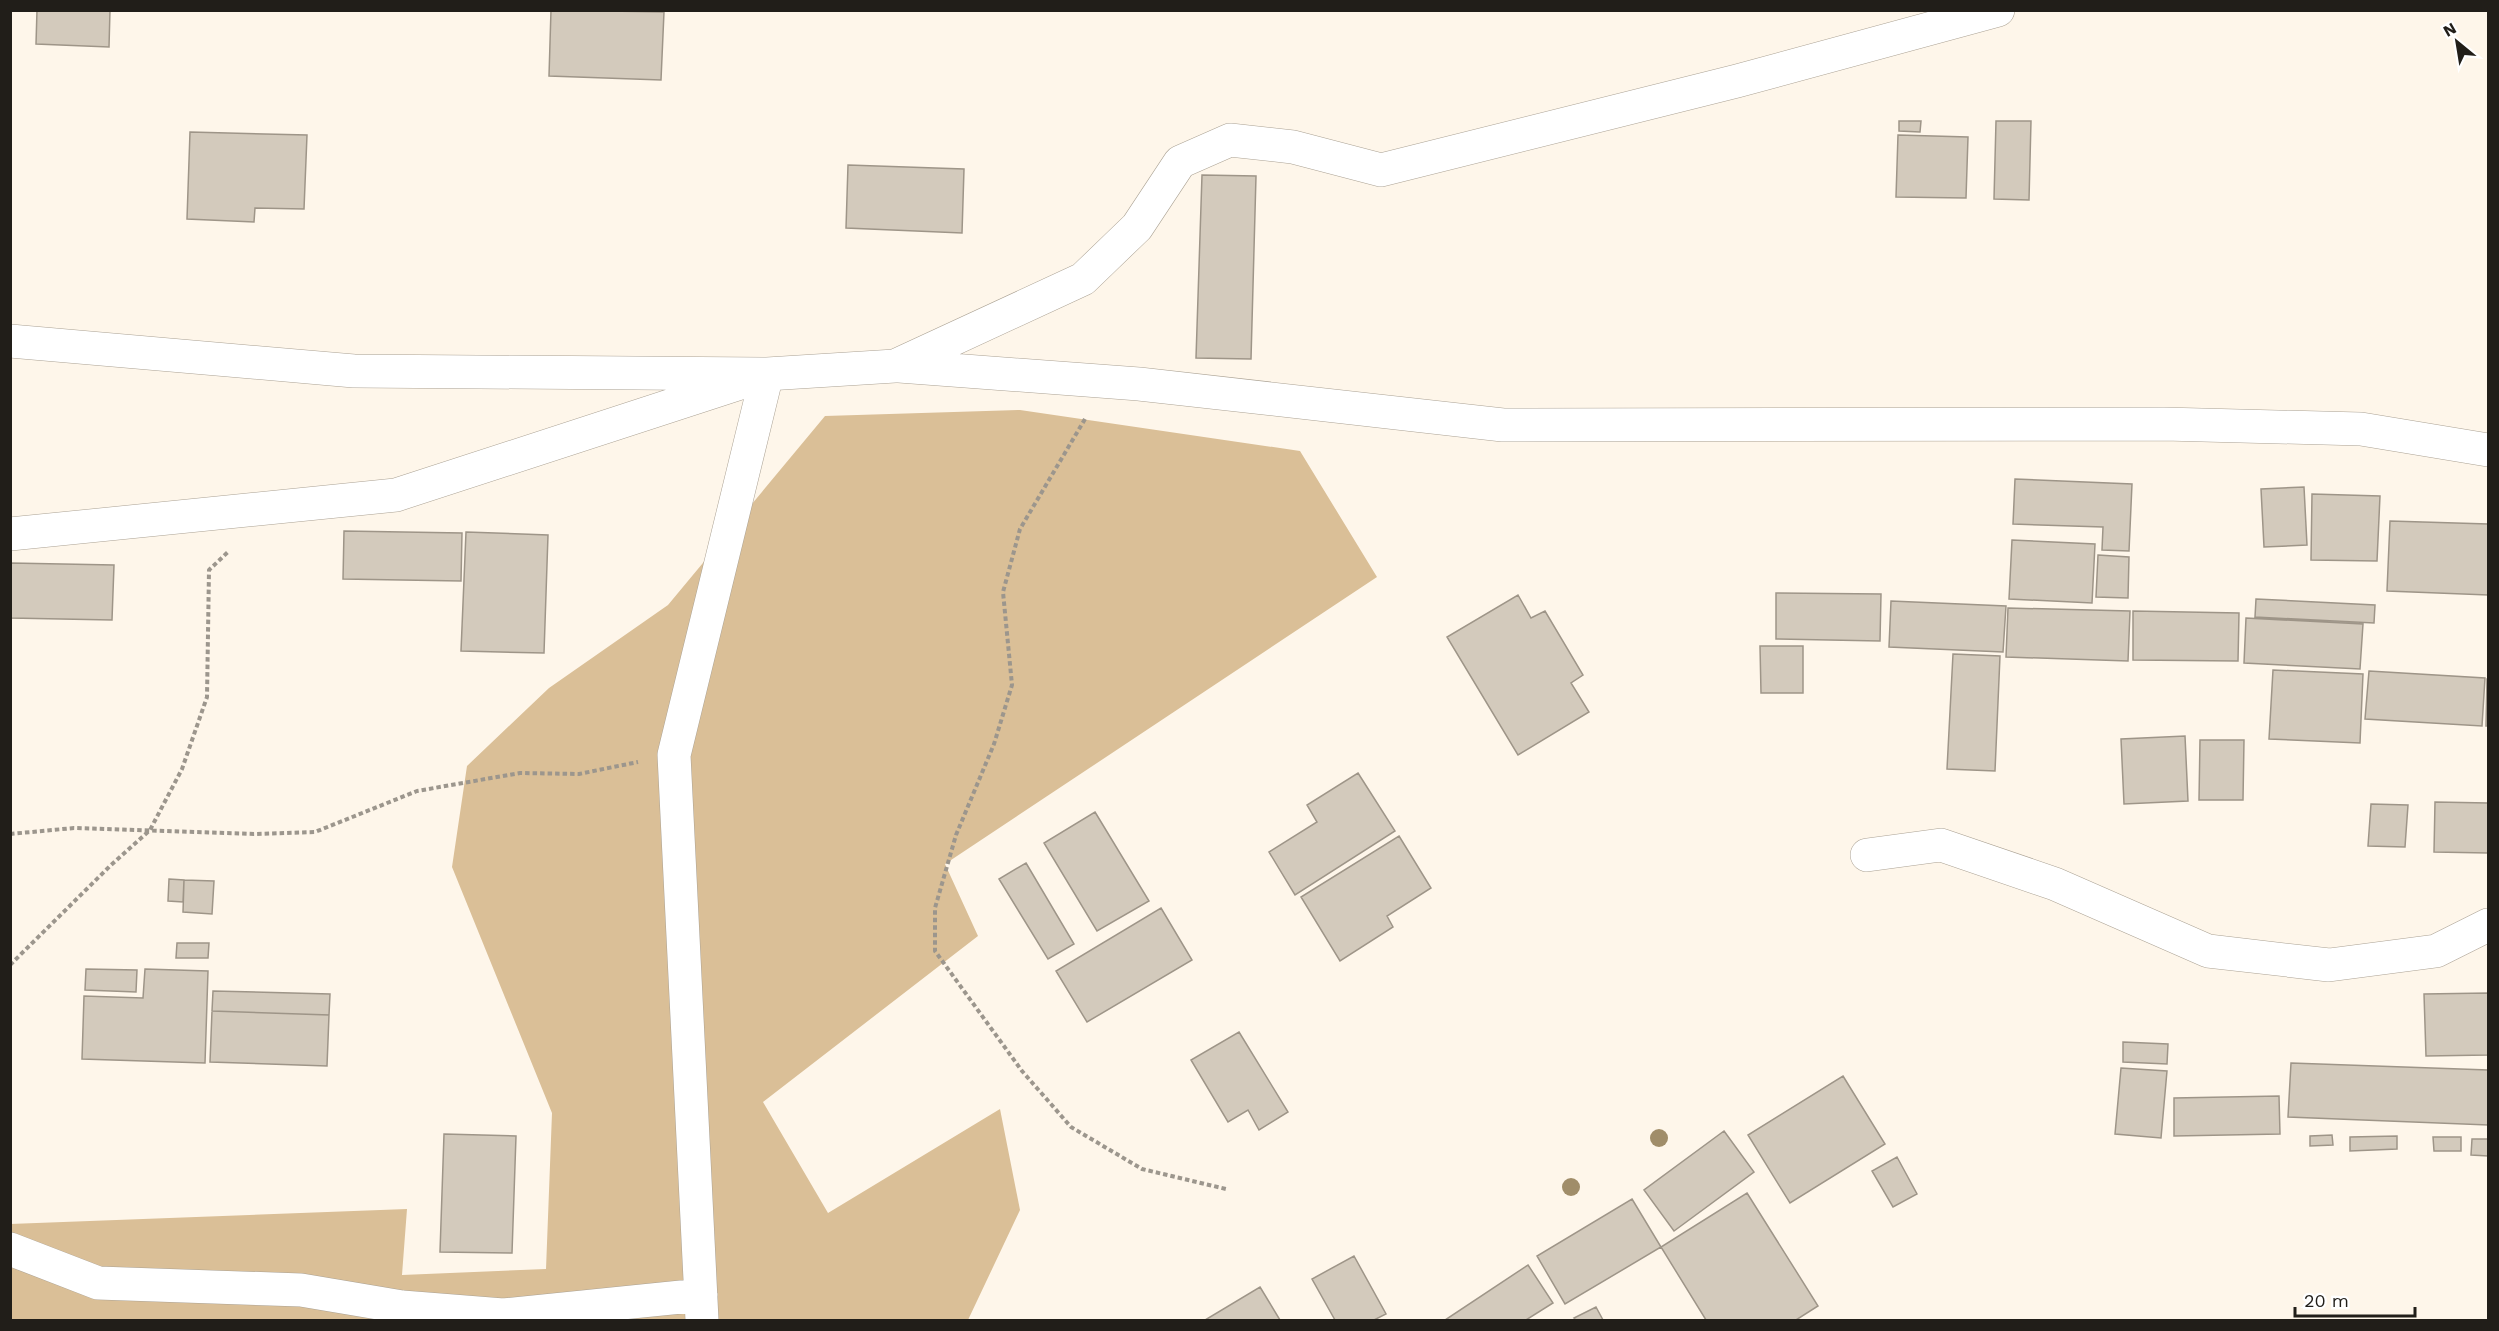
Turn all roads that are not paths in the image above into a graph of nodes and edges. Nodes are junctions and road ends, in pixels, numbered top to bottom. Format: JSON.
{"nodes":[{"id":1,"x":1998,"y":10,"type":"edge"},
{"id":2,"x":10,"y":341,"type":"edge"},
{"id":3,"x":894,"y":366,"type":"junction"},
{"id":4,"x":767,"y":374,"type":"junction"},
{"id":5,"x":2488,"y":450,"type":"edge"},
{"id":6,"x":10,"y":534,"type":"edge"},
{"id":7,"x":1868,"y":855,"type":"dead end"},
{"id":8,"x":2488,"y":925,"type":"edge"},
{"id":9,"x":10,"y":1249,"type":"edge"},
{"id":10,"x":702,"y":1307,"type":"edge"}],
"edges":[{"from":1,"to":3,"type":"street"},
{"from":2,"to":4,"type":"street"},
{"from":3,"to":4,"type":"street"},
{"from":3,"to":5,"type":"street"},
{"from":4,"to":6,"type":"street"},
{"from":4,"to":10,"type":"street"},
{"from":7,"to":8,"type":"street"},
{"from":9,"to":10,"type":"street"}]}
